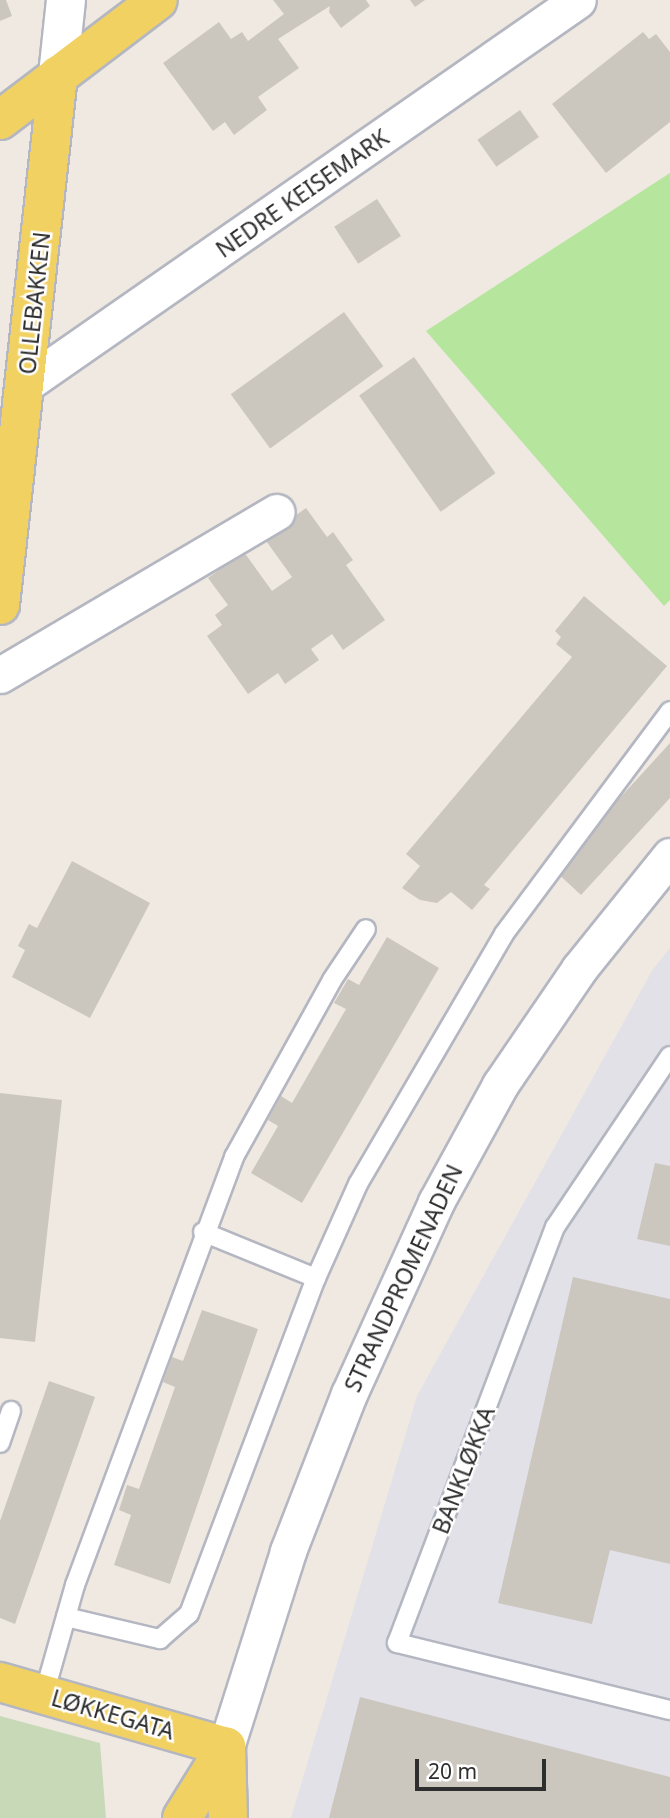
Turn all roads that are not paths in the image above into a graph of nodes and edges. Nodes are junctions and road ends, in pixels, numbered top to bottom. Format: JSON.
{"nodes":[{"id":1,"x":66,"y":0,"type":"edge"},
{"id":2,"x":158,"y":0,"type":"edge"},
{"id":3,"x":578,"y":0,"type":"edge"},
{"id":4,"x":58,"y":75,"type":"junction"},
{"id":5,"x":0,"y":120,"type":"edge"},
{"id":6,"x":26,"y":384,"type":"junction"},
{"id":7,"x":277,"y":512,"type":"dead end"},
{"id":8,"x":0,"y":605,"type":"edge"},
{"id":9,"x":0,"y":676,"type":"edge"},
{"id":10,"x":670,"y":711,"type":"edge"},
{"id":11,"x":665,"y":871,"type":"edge"},
{"id":12,"x":366,"y":929,"type":"dead end"},
{"id":13,"x":670,"y":1056,"type":"edge"},
{"id":14,"x":203,"y":1232,"type":"junction"},
{"id":15,"x":316,"y":1278,"type":"junction"},
{"id":16,"x":11,"y":1411,"type":"dead end"},
{"id":17,"x":0,"y":1443,"type":"edge"},
{"id":18,"x":66,"y":1617,"type":"junction"},
{"id":19,"x":0,"y":1682,"type":"edge"},
{"id":20,"x":44,"y":1694,"type":"junction"},
{"id":21,"x":670,"y":1710,"type":"edge"},
{"id":22,"x":226,"y":1747,"type":"junction"},
{"id":23,"x":183,"y":1818,"type":"edge"},
{"id":24,"x":228,"y":1818,"type":"edge"}],
"edges":[{"from":1,"to":4,"type":"street","name":"OLLEBAKKEN"},
{"from":2,"to":4,"type":"main road"},
{"from":3,"to":6,"type":"street","name":"NEDRE KEISEMARK"},
{"from":4,"to":5,"type":"main road"},
{"from":4,"to":6,"type":"main road","name":"OLLEBAKKEN"},
{"from":6,"to":8,"type":"main road","name":"OLLEBAKKEN"},
{"from":7,"to":9,"type":"street"},
{"from":10,"to":15,"type":"lane"},
{"from":11,"to":22,"type":"street","name":"STRANDPROMENADEN"},
{"from":12,"to":14,"type":"lane"},
{"from":13,"to":21,"type":"lane","name":"BANKLØKKA"},
{"from":14,"to":15,"type":"lane"},
{"from":14,"to":18,"type":"lane"},
{"from":15,"to":18,"type":"lane"},
{"from":16,"to":17,"type":"lane"},
{"from":18,"to":20,"type":"lane"},
{"from":19,"to":20,"type":"main road","name":"LØKKEGATA"},
{"from":20,"to":22,"type":"main road","name":"LØKKEGATA"},
{"from":22,"to":23,"type":"main road","name":"STRANDPROMENADEN"},
{"from":22,"to":24,"type":"main road","name":"STRANDPROMENADEN"}]}
